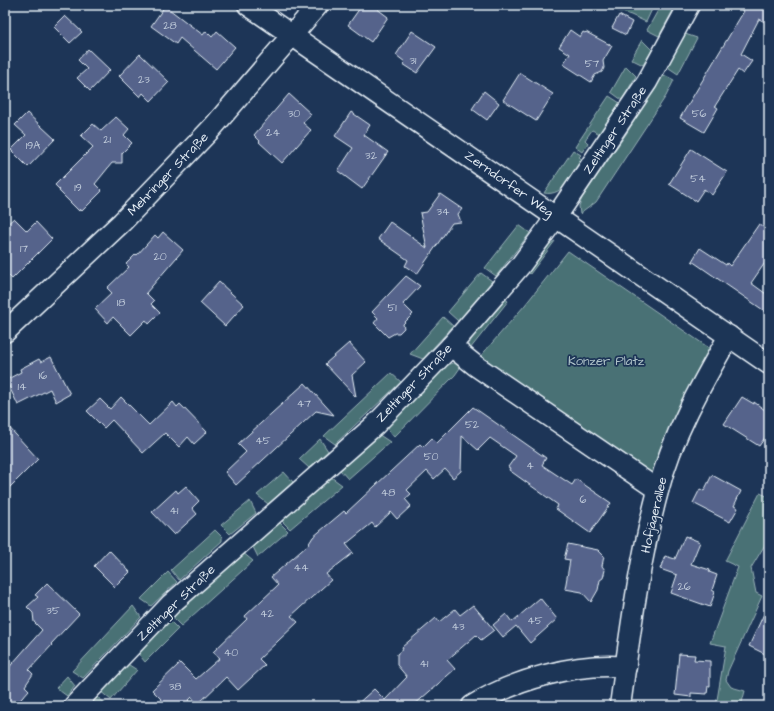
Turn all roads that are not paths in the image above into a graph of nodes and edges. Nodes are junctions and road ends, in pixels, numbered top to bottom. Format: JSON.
{"nodes":[{"id":1,"x":248,"y":5,"type":"edge"},
{"id":2,"x":318,"y":5,"type":"edge"},
{"id":3,"x":689,"y":5,"type":"edge"},
{"id":4,"x":292,"y":36,"type":"junction"},
{"id":5,"x":556,"y":217,"type":"junction"},
{"id":6,"x":5,"y":332,"type":"edge"},
{"id":7,"x":729,"y":336,"type":"junction"},
{"id":8,"x":451,"y":346,"type":"junction"},
{"id":9,"x":769,"y":364,"type":"edge"},
{"id":10,"x":658,"y":490,"type":"junction"},
{"id":11,"x":626,"y":667,"type":"junction"},
{"id":12,"x":74,"y":706,"type":"edge"},
{"id":13,"x":472,"y":706,"type":"edge"},
{"id":14,"x":620,"y":706,"type":"edge"}],
"edges":[{"from":1,"to":4,"type":"street","name":"Zerndorfer Weg"},
{"from":2,"to":4,"type":"street","name":"Mehringer Straße"},
{"from":3,"to":5,"type":"street","name":"Zeltinger Straße"},
{"from":4,"to":5,"type":"street","name":"Zerndorfer Weg"},
{"from":4,"to":6,"type":"street","name":"Mehringer Straße"},
{"from":5,"to":7,"type":"street","name":"Zerndorfer Weg"},
{"from":5,"to":8,"type":"street","name":"Zeltinger Straße"},
{"from":7,"to":9,"type":"street","name":"Zerndorfer Weg"},
{"from":7,"to":10,"type":"street","name":"Hofjägerallee"},
{"from":8,"to":10,"type":"street"},
{"from":8,"to":12,"type":"street","name":"Zeltinger Straße"},
{"from":10,"to":11,"type":"street","name":"Hofjägerallee"},
{"from":11,"to":13,"type":"street"},
{"from":11,"to":14,"type":"street","name":"Hofjägerallee"}]}
